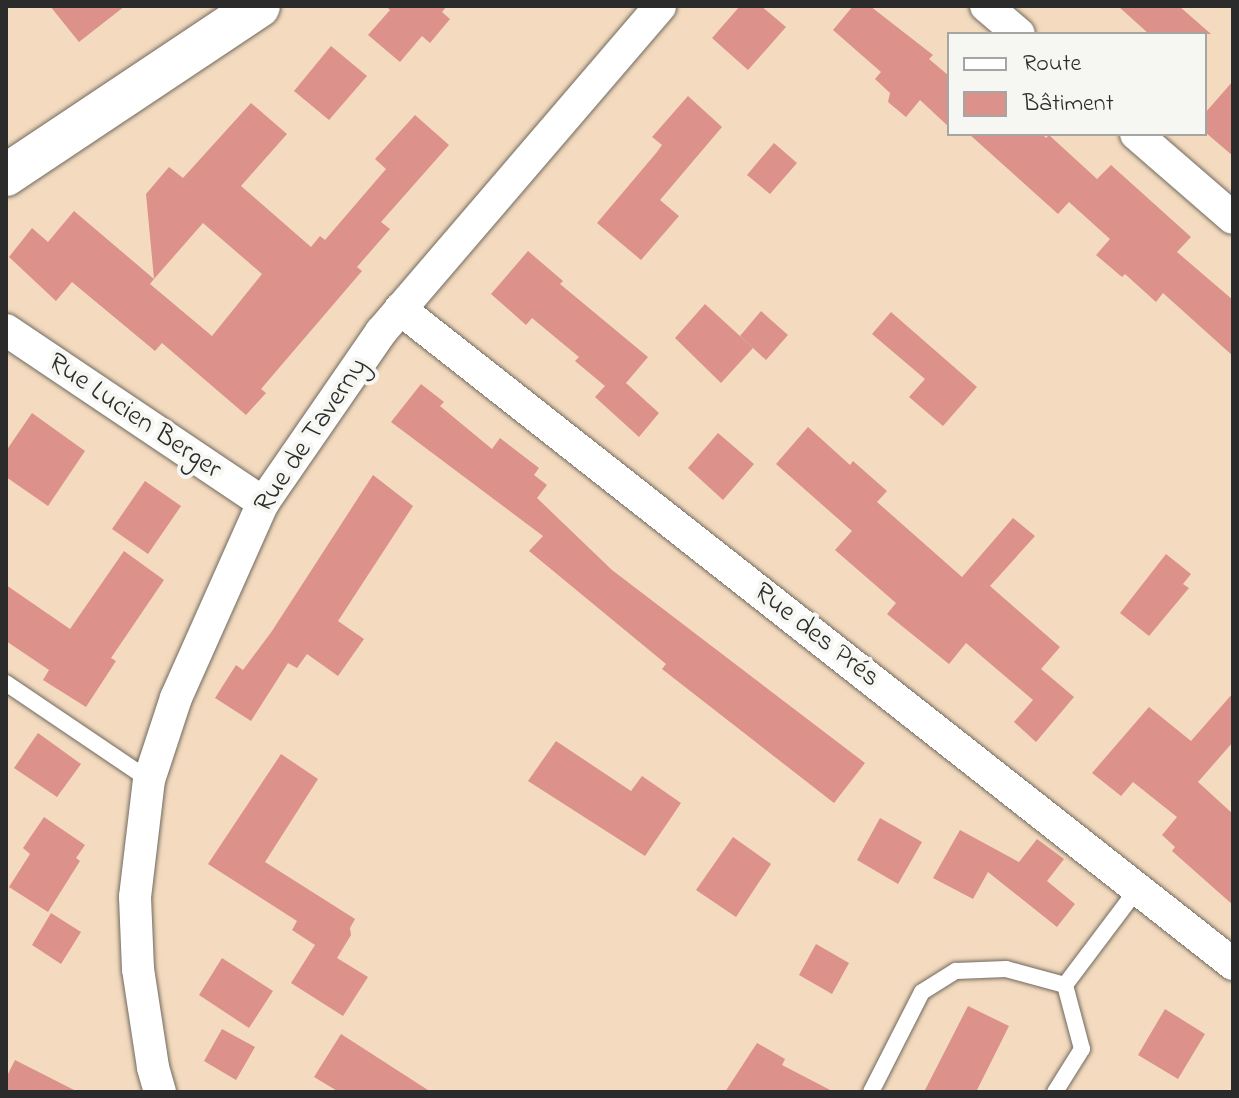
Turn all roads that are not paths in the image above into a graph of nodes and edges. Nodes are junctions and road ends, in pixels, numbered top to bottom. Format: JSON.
{"nodes":[{"id":1,"x":259,"y":6,"type":"edge"},
{"id":2,"x":660,"y":6,"type":"edge"},
{"id":3,"x":986,"y":6,"type":"edge"},
{"id":4,"x":1017,"y":32,"type":"edge"},
{"id":5,"x":1138,"y":136,"type":"edge"},
{"id":6,"x":6,"y":175,"type":"edge"},
{"id":7,"x":1233,"y":218,"type":"edge"},
{"id":8,"x":400,"y":309,"type":"junction"},
{"id":9,"x":6,"y":330,"type":"edge"},
{"id":10,"x":263,"y":503,"type":"junction"},
{"id":11,"x":6,"y":683,"type":"edge"},
{"id":12,"x":149,"y":780,"type":"junction"},
{"id":13,"x":1138,"y":888,"type":"junction"},
{"id":14,"x":1233,"y":964,"type":"edge"},
{"id":15,"x":1065,"y":985,"type":"junction"},
{"id":16,"x":160,"y":1092,"type":"edge"},
{"id":17,"x":871,"y":1092,"type":"edge"},
{"id":18,"x":1055,"y":1092,"type":"edge"}],
"edges":[{"from":1,"to":6,"type":"street"},
{"from":2,"to":8,"type":"street","name":"Rue de Taverny"},
{"from":3,"to":4,"type":"street"},
{"from":5,"to":7,"type":"street"},
{"from":8,"to":10,"type":"street","name":"Rue de Taverny"},
{"from":8,"to":13,"type":"street","name":"Rue des Prés"},
{"from":9,"to":10,"type":"street","name":"Rue Lucien Berger"},
{"from":10,"to":12,"type":"street","name":"Rue de Taverny"},
{"from":11,"to":12,"type":"lane"},
{"from":12,"to":16,"type":"street","name":"Rue de Taverny"},
{"from":13,"to":14,"type":"street","name":"Rue des Prés"},
{"from":13,"to":15,"type":"lane"},
{"from":15,"to":17,"type":"lane"},
{"from":15,"to":18,"type":"lane"}]}
